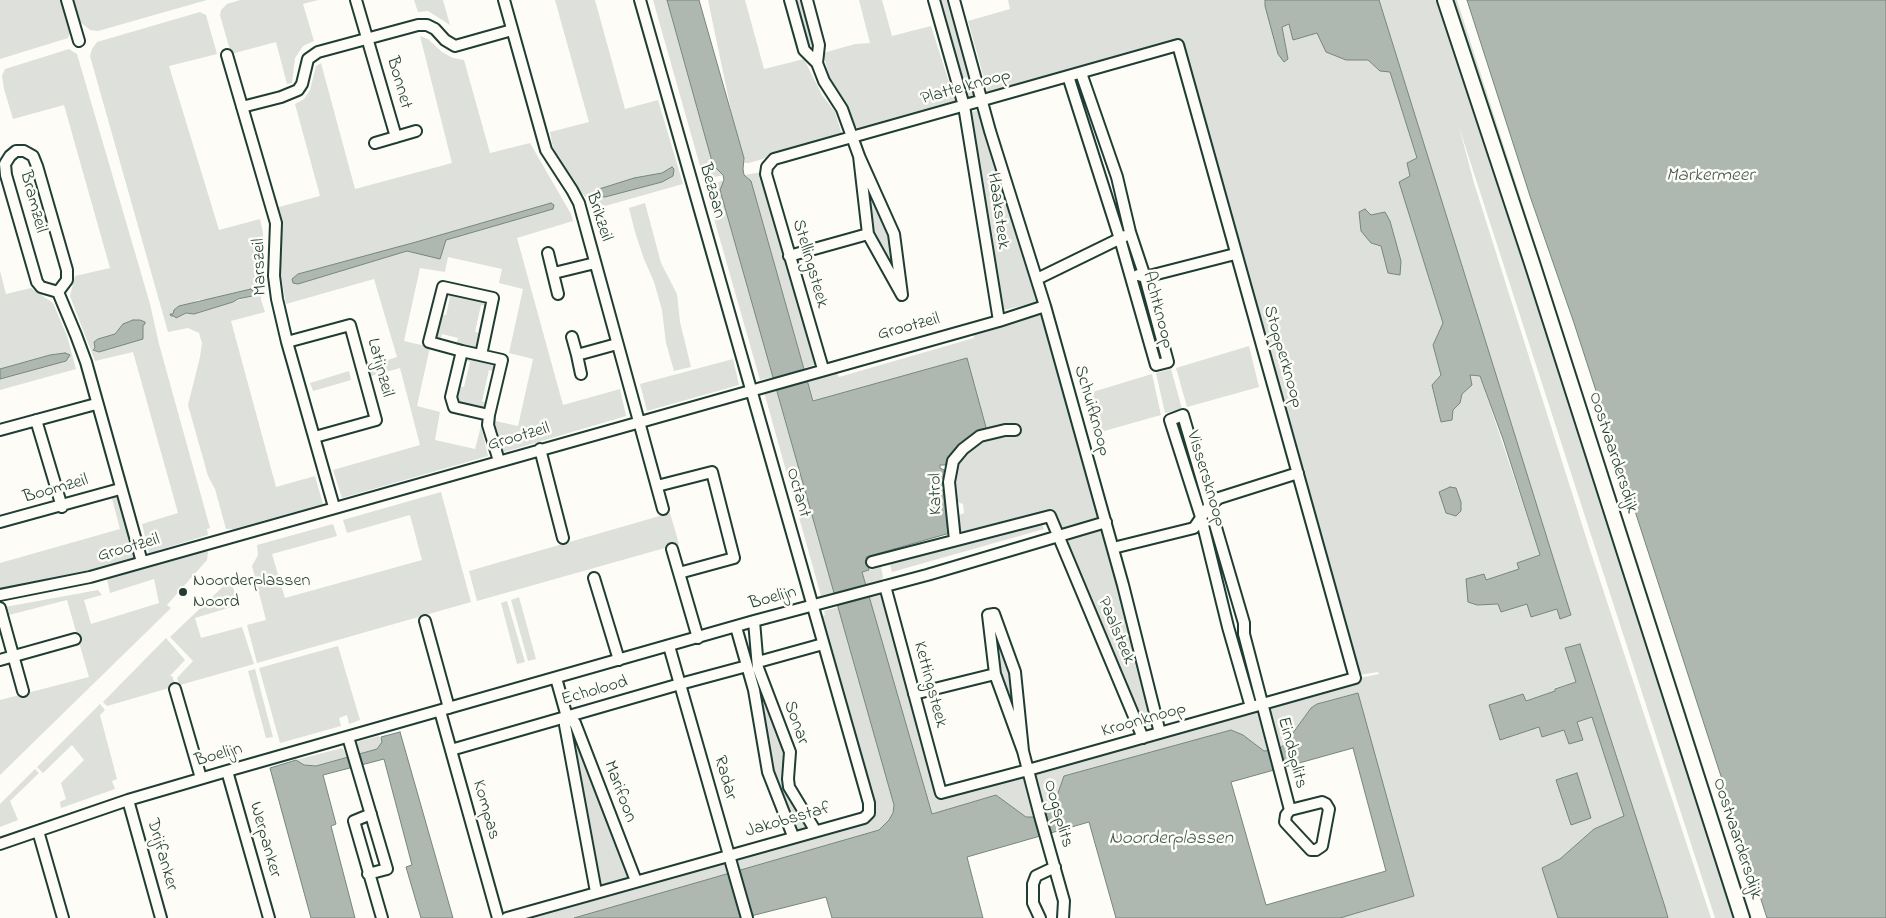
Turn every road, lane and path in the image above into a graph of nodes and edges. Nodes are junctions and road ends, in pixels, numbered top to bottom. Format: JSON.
{"nodes":[{"id":1,"x":67,"y":0,"type":"edge"},
{"id":2,"x":356,"y":0,"type":"edge"},
{"id":3,"x":504,"y":0,"type":"edge"},
{"id":4,"x":640,"y":0,"type":"edge"},
{"id":5,"x":790,"y":0,"type":"edge"},
{"id":6,"x":807,"y":0,"type":"edge"},
{"id":7,"x":934,"y":0,"type":"edge"},
{"id":8,"x":954,"y":0,"type":"edge"},
{"id":9,"x":1445,"y":0,"type":"edge"},
{"id":10,"x":512,"y":30,"type":"junction"},
{"id":11,"x":368,"y":39,"type":"junction"},
{"id":12,"x":79,"y":41,"type":"dead end"},
{"id":13,"x":1178,"y":45,"type":"joint"},
{"id":14,"x":228,"y":55,"type":"dead end"},
{"id":15,"x":817,"y":63,"type":"junction"},
{"id":16,"x":1081,"y":73,"type":"junction"},
{"id":17,"x":1068,"y":76,"type":"junction"},
{"id":18,"x":982,"y":100,"type":"junction"},
{"id":19,"x":964,"y":106,"type":"junction"},
{"id":20,"x":242,"y":107,"type":"junction"},
{"id":21,"x":416,"y":131,"type":"dead end"},
{"id":22,"x":396,"y":137,"type":"junction"},
{"id":23,"x":853,"y":137,"type":"junction"},
{"id":24,"x":374,"y":143,"type":"dead end"},
{"id":25,"x":859,"y":156,"type":"junction"},
{"id":26,"x":767,"y":168,"type":"joint"},
{"id":27,"x":1130,"y":232,"type":"junction"},
{"id":28,"x":868,"y":234,"type":"junction"},
{"id":29,"x":1120,"y":239,"type":"junction"},
{"id":30,"x":548,"y":253,"type":"dead end"},
{"id":31,"x":1236,"y":254,"type":"junction"},
{"id":32,"x":789,"y":256,"type":"junction"},
{"id":33,"x":596,"y":264,"type":"junction"},
{"id":34,"x":554,"y":273,"type":"junction"},
{"id":35,"x":1130,"y":273,"type":"junction"},
{"id":36,"x":1145,"y":277,"type":"junction"},
{"id":37,"x":1037,"y":279,"type":"junction"},
{"id":38,"x":58,"y":292,"type":"junction"},
{"id":39,"x":558,"y":294,"type":"dead end"},
{"id":40,"x":1045,"y":306,"type":"junction"},
{"id":41,"x":999,"y":320,"type":"junction"},
{"id":42,"x":572,"y":337,"type":"dead end"},
{"id":43,"x":287,"y":342,"type":"junction"},
{"id":44,"x":618,"y":344,"type":"junction"},
{"id":45,"x":462,"y":350,"type":"junction"},
{"id":46,"x":481,"y":354,"type":"junction"},
{"id":47,"x":577,"y":355,"type":"junction"},
{"id":48,"x":818,"y":371,"type":"junction"},
{"id":49,"x":581,"y":374,"type":"dead end"},
{"id":50,"x":751,"y":390,"type":"junction"},
{"id":51,"x":96,"y":404,"type":"junction"},
{"id":52,"x":489,"y":415,"type":"junction"},
{"id":53,"x":36,"y":420,"type":"junction"},
{"id":54,"x":639,"y":421,"type":"junction"},
{"id":55,"x":0,"y":430,"type":"edge"},
{"id":56,"x":1015,"y":430,"type":"dead end"},
{"id":57,"x":314,"y":437,"type":"junction"},
{"id":58,"x":540,"y":449,"type":"junction"},
{"id":59,"x":499,"y":461,"type":"junction"},
{"id":60,"x":1298,"y":473,"type":"junction"},
{"id":61,"x":657,"y":486,"type":"junction"},
{"id":62,"x":120,"y":489,"type":"junction"},
{"id":63,"x":1209,"y":506,"type":"junction"},
{"id":64,"x":62,"y":507,"type":"junction"},
{"id":65,"x":334,"y":508,"type":"junction"},
{"id":66,"x":663,"y":509,"type":"dead end"},
{"id":67,"x":1201,"y":517,"type":"junction"},
{"id":68,"x":0,"y":522,"type":"edge"},
{"id":69,"x":1106,"y":522,"type":"junction"},
{"id":70,"x":1058,"y":536,"type":"junction"},
{"id":71,"x":563,"y":538,"type":"dead end"},
{"id":72,"x":955,"y":540,"type":"junction"},
{"id":73,"x":1113,"y":548,"type":"junction"},
{"id":74,"x":672,"y":550,"type":"dead end"},
{"id":75,"x":142,"y":562,"type":"junction"},
{"id":76,"x":872,"y":562,"type":"dead end"},
{"id":77,"x":679,"y":573,"type":"junction"},
{"id":78,"x":594,"y":578,"type":"dead end"},
{"id":79,"x":880,"y":587,"type":"junction"},
{"id":80,"x":0,"y":595,"type":"edge"},
{"id":81,"x":813,"y":606,"type":"junction"},
{"id":82,"x":0,"y":608,"type":"edge"},
{"id":83,"x":425,"y":621,"type":"dead end"},
{"id":84,"x":754,"y":621,"type":"junction"},
{"id":85,"x":736,"y":627,"type":"junction"},
{"id":86,"x":698,"y":638,"type":"junction"},
{"id":87,"x":75,"y":639,"type":"dead end"},
{"id":88,"x":823,"y":644,"type":"junction"},
{"id":89,"x":669,"y":646,"type":"junction"},
{"id":90,"x":14,"y":656,"type":"junction"},
{"id":91,"x":0,"y":660,"type":"edge"},
{"id":92,"x":619,"y":660,"type":"junction"},
{"id":93,"x":758,"y":662,"type":"junction"},
{"id":94,"x":747,"y":666,"type":"junction"},
{"id":95,"x":995,"y":674,"type":"junction"},
{"id":96,"x":556,"y":678,"type":"junction"},
{"id":97,"x":1355,"y":678,"type":"joint"},
{"id":98,"x":680,"y":684,"type":"junction"},
{"id":99,"x":175,"y":689,"type":"dead end"},
{"id":100,"x":23,"y":691,"type":"dead end"},
{"id":101,"x":914,"y":694,"type":"junction"},
{"id":102,"x":1256,"y":706,"type":"junction"},
{"id":103,"x":445,"y":710,"type":"junction"},
{"id":104,"x":567,"y":717,"type":"junction"},
{"id":105,"x":1160,"y":733,"type":"junction"},
{"id":106,"x":348,"y":737,"type":"junction"},
{"id":107,"x":1143,"y":738,"type":"junction"},
{"id":108,"x":451,"y":750,"type":"junction"},
{"id":109,"x":1024,"y":751,"type":"junction"},
{"id":110,"x":1028,"y":770,"type":"junction"},
{"id":111,"x":227,"y":771,"type":"junction"},
{"id":112,"x":202,"y":778,"type":"junction"},
{"id":113,"x":941,"y":793,"type":"joint"},
{"id":114,"x":128,"y":800,"type":"junction"},
{"id":115,"x":1290,"y":810,"type":"junction"},
{"id":116,"x":371,"y":814,"type":"junction"},
{"id":117,"x":815,"y":830,"type":"junction"},
{"id":118,"x":38,"y":831,"type":"junction"},
{"id":119,"x":793,"y":836,"type":"junction"},
{"id":120,"x":0,"y":844,"type":"edge"},
{"id":121,"x":730,"y":860,"type":"junction"},
{"id":122,"x":1055,"y":866,"type":"junction"},
{"id":123,"x":368,"y":874,"type":"junction"},
{"id":124,"x":636,"y":881,"type":"junction"},
{"id":125,"x":596,"y":892,"type":"junction"},
{"id":126,"x":63,"y":918,"type":"edge"},
{"id":127,"x":162,"y":918,"type":"edge"},
{"id":128,"x":269,"y":918,"type":"edge"},
{"id":129,"x":382,"y":918,"type":"edge"},
{"id":130,"x":498,"y":918,"type":"edge"},
{"id":131,"x":507,"y":918,"type":"edge"},
{"id":132,"x":746,"y":918,"type":"edge"},
{"id":133,"x":1040,"y":918,"type":"edge"},
{"id":134,"x":1063,"y":918,"type":"edge"},
{"id":135,"x":1742,"y":918,"type":"edge"}],
"edges":[{"from":1,"to":12,"type":"street"},
{"from":2,"to":11,"type":"street","name":"Bonnet"},
{"from":3,"to":10,"type":"street","name":"Brikzeil"},
{"from":4,"to":50,"type":"street","name":"Bezaan"},
{"from":5,"to":15,"type":"street"},
{"from":6,"to":15,"type":"street"},
{"from":7,"to":19,"type":"street","name":"Haaksteek"},
{"from":8,"to":18,"type":"street","name":"Schuifknoop"},
{"from":9,"to":135,"type":"main road","name":"Oostvaardersdijk"},
{"from":10,"to":11,"type":"street","name":"Bonnet"},
{"from":10,"to":33,"type":"street","name":"Brikzeil"},
{"from":11,"to":20,"type":"street","name":"Bonnet"},
{"from":11,"to":22,"type":"street","name":"Bonnet"},
{"from":13,"to":16,"type":"street","name":"Platte knoop"},
{"from":13,"to":31,"type":"street","name":"Stopperknoop"},
{"from":14,"to":20,"type":"street","name":"Marszeil"},
{"from":15,"to":23,"type":"street"},
{"from":16,"to":17,"type":"street","name":"Platte knoop"},
{"from":16,"to":27,"type":"street","name":"Achtknoop"},
{"from":17,"to":18,"type":"street","name":"Platte knoop"},
{"from":17,"to":29,"type":"street","name":"Achtknoop"},
{"from":18,"to":19,"type":"street","name":"Platte knoop"},
{"from":18,"to":37,"type":"street","name":"Schuifknoop"},
{"from":19,"to":23,"type":"street","name":"Platte knoop"},
{"from":19,"to":41,"type":"street","name":"Haaksteek"},
{"from":20,"to":43,"type":"street","name":"Marszeil"},
{"from":21,"to":22,"type":"street","name":"Bonnet"},
{"from":22,"to":24,"type":"street","name":"Bonnet"},
{"from":23,"to":25,"type":"street"},
{"from":23,"to":26,"type":"street","name":"Platte knoop"},
{"from":25,"to":28,"type":"street"},
{"from":25,"to":28,"type":"street"},
{"from":26,"to":32,"type":"street","name":"Stellingsteek"},
{"from":27,"to":29,"type":"street"},
{"from":27,"to":36,"type":"street","name":"Achtknoop"},
{"from":28,"to":32,"type":"street"},
{"from":29,"to":35,"type":"street","name":"Achtknoop"},
{"from":29,"to":37,"type":"street"},
{"from":30,"to":34,"type":"street"},
{"from":31,"to":36,"type":"street"},
{"from":31,"to":60,"type":"street","name":"Stopperknoop"},
{"from":32,"to":48,"type":"street","name":"Stellingsteek"},
{"from":33,"to":34,"type":"street"},
{"from":33,"to":44,"type":"street","name":"Brikzeil"},
{"from":34,"to":39,"type":"street"},
{"from":35,"to":36,"type":"street"},
{"from":35,"to":36,"type":"street","name":"Achtknoop"},
{"from":37,"to":40,"type":"street","name":"Schuifknoop"},
{"from":38,"to":38,"type":"street","name":"Bramzeil"},
{"from":38,"to":51,"type":"street"},
{"from":40,"to":41,"type":"street","name":"Grootzeil"},
{"from":40,"to":69,"type":"street","name":"Schuifknoop"},
{"from":41,"to":48,"type":"street","name":"Grootzeil"},
{"from":42,"to":47,"type":"street"},
{"from":43,"to":57,"type":"street","name":"Marszeil"},
{"from":43,"to":57,"type":"street","name":"Latijnzeil"},
{"from":44,"to":47,"type":"street"},
{"from":44,"to":54,"type":"street","name":"Brikzeil"},
{"from":45,"to":46,"type":"street"},
{"from":45,"to":46,"type":"street"},
{"from":45,"to":52,"type":"street"},
{"from":46,"to":52,"type":"street"},
{"from":47,"to":49,"type":"street"},
{"from":48,"to":50,"type":"street","name":"Grootzeil"},
{"from":50,"to":54,"type":"street","name":"Grootzeil"},
{"from":50,"to":81,"type":"street","name":"Octant"},
{"from":51,"to":53,"type":"street"},
{"from":51,"to":62,"type":"street"},
{"from":52,"to":59,"type":"street"},
{"from":53,"to":55,"type":"street"},
{"from":53,"to":64,"type":"street"},
{"from":54,"to":58,"type":"street","name":"Grootzeil"},
{"from":54,"to":61,"type":"street","name":"Brikzeil"},
{"from":56,"to":72,"type":"street","name":"Katrol"},
{"from":57,"to":65,"type":"street","name":"Marszeil"},
{"from":58,"to":59,"type":"street","name":"Grootzeil"},
{"from":58,"to":71,"type":"street"},
{"from":59,"to":65,"type":"street","name":"Grootzeil"},
{"from":60,"to":63,"type":"street"},
{"from":60,"to":97,"type":"street","name":"Stopperknoop"},
{"from":61,"to":66,"type":"street","name":"Brikzeil"},
{"from":61,"to":77,"type":"street"},
{"from":62,"to":64,"type":"street","name":"Boomzeil"},
{"from":62,"to":75,"type":"street"},
{"from":63,"to":67,"type":"street"},
{"from":63,"to":67,"type":"street","name":"Vissersknoop"},
{"from":63,"to":102,"type":"street","name":"Vissersknoop"},
{"from":64,"to":68,"type":"street","name":"Boomzeil"},
{"from":65,"to":75,"type":"street","name":"Grootzeil"},
{"from":67,"to":73,"type":"street"},
{"from":67,"to":102,"type":"street","name":"Vissersknoop"},
{"from":69,"to":70,"type":"street","name":"Boelijn"},
{"from":69,"to":73,"type":"street","name":"Schuifknoop"},
{"from":70,"to":72,"type":"street","name":"Katrol"},
{"from":70,"to":79,"type":"street","name":"Boelijn"},
{"from":70,"to":107,"type":"street","name":"Paalsteek"},
{"from":72,"to":76,"type":"street","name":"Katrol"},
{"from":73,"to":105,"type":"street","name":"Schuifknoop"},
{"from":74,"to":77,"type":"street"},
{"from":75,"to":80,"type":"street","name":"Grootzeil"},
{"from":77,"to":86,"type":"street"},
{"from":78,"to":92,"type":"street"},
{"from":79,"to":81,"type":"street","name":"Boelijn"},
{"from":79,"to":101,"type":"street","name":"Kettingsteek"},
{"from":81,"to":84,"type":"street","name":"Boelijn"},
{"from":81,"to":88,"type":"street","name":"Jakobsstaf"},
{"from":82,"to":90,"type":"street"},
{"from":83,"to":103,"type":"street"},
{"from":84,"to":85,"type":"street","name":"Boelijn"},
{"from":84,"to":93,"type":"street","name":"Sonar"},
{"from":85,"to":86,"type":"street","name":"Boelijn"},
{"from":85,"to":94,"type":"street","name":"Sonar"},
{"from":86,"to":89,"type":"street","name":"Boelijn"},
{"from":87,"to":90,"type":"street"},
{"from":88,"to":93,"type":"street"},
{"from":88,"to":117,"type":"street","name":"Jakobsstaf"},
{"from":89,"to":92,"type":"street","name":"Boelijn"},
{"from":89,"to":98,"type":"street","name":"Radar"},
{"from":90,"to":91,"type":"street"},
{"from":90,"to":100,"type":"street"},
{"from":92,"to":96,"type":"street","name":"Boelijn"},
{"from":93,"to":117,"type":"street","name":"Sonar"},
{"from":94,"to":98,"type":"street","name":"Echolood"},
{"from":94,"to":119,"type":"street","name":"Sonar"},
{"from":95,"to":101,"type":"street"},
{"from":95,"to":109,"type":"street"},
{"from":95,"to":109,"type":"street"},
{"from":96,"to":103,"type":"street","name":"Boelijn"},
{"from":96,"to":104,"type":"street","name":"Marifoon"},
{"from":97,"to":102,"type":"street","name":"Kroonknoop"},
{"from":98,"to":104,"type":"street","name":"Echolood"},
{"from":98,"to":121,"type":"street","name":"Radar"},
{"from":99,"to":112,"type":"street"},
{"from":101,"to":113,"type":"street","name":"Kettingsteek"},
{"from":102,"to":105,"type":"street","name":"Kroonknoop"},
{"from":102,"to":115,"type":"street","name":"Eindsplits"},
{"from":103,"to":106,"type":"street","name":"Boelijn"},
{"from":103,"to":108,"type":"street","name":"Kompas"},
{"from":104,"to":108,"type":"street","name":"Echolood"},
{"from":104,"to":124,"type":"street","name":"Marifoon"},
{"from":104,"to":125,"type":"street","name":"Marifoon"},
{"from":105,"to":107,"type":"street","name":"Kroonknoop"},
{"from":106,"to":111,"type":"street","name":"Boelijn"},
{"from":106,"to":116,"type":"street"},
{"from":107,"to":110,"type":"street","name":"Kroonknoop"},
{"from":108,"to":130,"type":"street","name":"Kompas"},
{"from":109,"to":110,"type":"street","name":"Oogsplits"},
{"from":110,"to":113,"type":"street","name":"Kroonknoop"},
{"from":110,"to":122,"type":"street","name":"Oogsplits"},
{"from":111,"to":112,"type":"street","name":"Boelijn"},
{"from":111,"to":128,"type":"street","name":"Werpanker"},
{"from":112,"to":114,"type":"street","name":"Boelijn"},
{"from":114,"to":118,"type":"street","name":"Boelijn"},
{"from":114,"to":127,"type":"street","name":"Drijfanker"},
{"from":115,"to":115,"type":"street","name":"Eindsplits"},
{"from":116,"to":123,"type":"street"},
{"from":116,"to":123,"type":"street"},
{"from":117,"to":119,"type":"street","name":"Jakobsstaf"},
{"from":118,"to":120,"type":"street","name":"Boelijn"},
{"from":118,"to":126,"type":"street"},
{"from":119,"to":121,"type":"street","name":"Jakobsstaf"},
{"from":121,"to":124,"type":"street","name":"Jakobsstaf"},
{"from":121,"to":132,"type":"street","name":"Radar"},
{"from":122,"to":133,"type":"street","name":"Oogsplits"},
{"from":122,"to":134,"type":"street","name":"Oogsplits"},
{"from":123,"to":129,"type":"street"},
{"from":124,"to":125,"type":"street","name":"Jakobsstaf"},
{"from":125,"to":131,"type":"street","name":"Jakobsstaf"}]}
